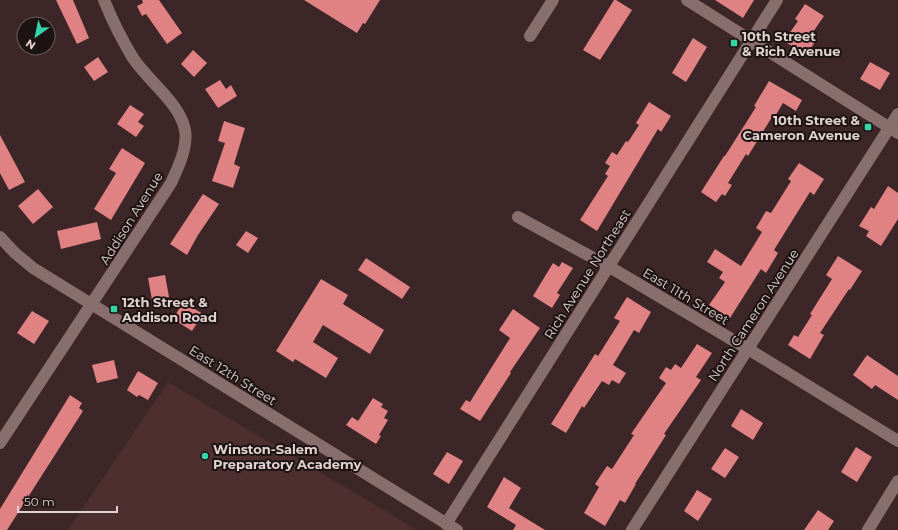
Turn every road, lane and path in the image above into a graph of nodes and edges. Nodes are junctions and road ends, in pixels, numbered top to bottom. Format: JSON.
{"nodes":[{"id":1,"x":104,"y":0,"type":"edge"},
{"id":2,"x":553,"y":0,"type":"edge"},
{"id":3,"x":688,"y":0,"type":"edge"},
{"id":4,"x":777,"y":0,"type":"edge"},
{"id":5,"x":530,"y":36,"type":"dead end"},
{"id":6,"x":751,"y":40,"type":"junction"},
{"id":7,"x":898,"y":114,"type":"edge"},
{"id":8,"x":894,"y":130,"type":"edge"},
{"id":9,"x":518,"y":216,"type":"dead end"},
{"id":10,"x":0,"y":236,"type":"edge"},
{"id":11,"x":608,"y":266,"type":"junction"},
{"id":12,"x":92,"y":304,"type":"junction"},
{"id":13,"x":748,"y":349,"type":"junction"},
{"id":14,"x":898,"y":441,"type":"edge"},
{"id":15,"x":0,"y":443,"type":"edge"},
{"id":16,"x":898,"y":480,"type":"edge"},
{"id":17,"x":446,"y":524,"type":"junction"},
{"id":18,"x":457,"y":530,"type":"edge"},
{"id":19,"x":632,"y":530,"type":"edge"},
{"id":20,"x":868,"y":530,"type":"edge"}],
"edges":[{"from":1,"to":12,"type":"street","name":"Addison Avenue"},
{"from":2,"to":5,"type":"street"},
{"from":3,"to":6,"type":"street"},
{"from":4,"to":6,"type":"street","name":"Rich Avenue Northeast"},
{"from":6,"to":8,"type":"street"},
{"from":6,"to":11,"type":"street","name":"Rich Avenue Northeast"},
{"from":7,"to":8,"type":"street","name":"North Cameron Avenue"},
{"from":8,"to":13,"type":"street","name":"North Cameron Avenue"},
{"from":9,"to":11,"type":"street","name":"East 11th Street"},
{"from":10,"to":12,"type":"street","name":"East 12th Street"},
{"from":11,"to":13,"type":"street","name":"East 11th Street"},
{"from":11,"to":17,"type":"street","name":"Rich Avenue Northeast"},
{"from":12,"to":15,"type":"street","name":"Addison Avenue"},
{"from":12,"to":17,"type":"street","name":"East 12th Street"},
{"from":13,"to":14,"type":"street","name":"East 11th Street"},
{"from":13,"to":19,"type":"street","name":"North Cameron Avenue"},
{"from":16,"to":20,"type":"street"},
{"from":17,"to":18,"type":"street","name":"East 12th Street"}]}
